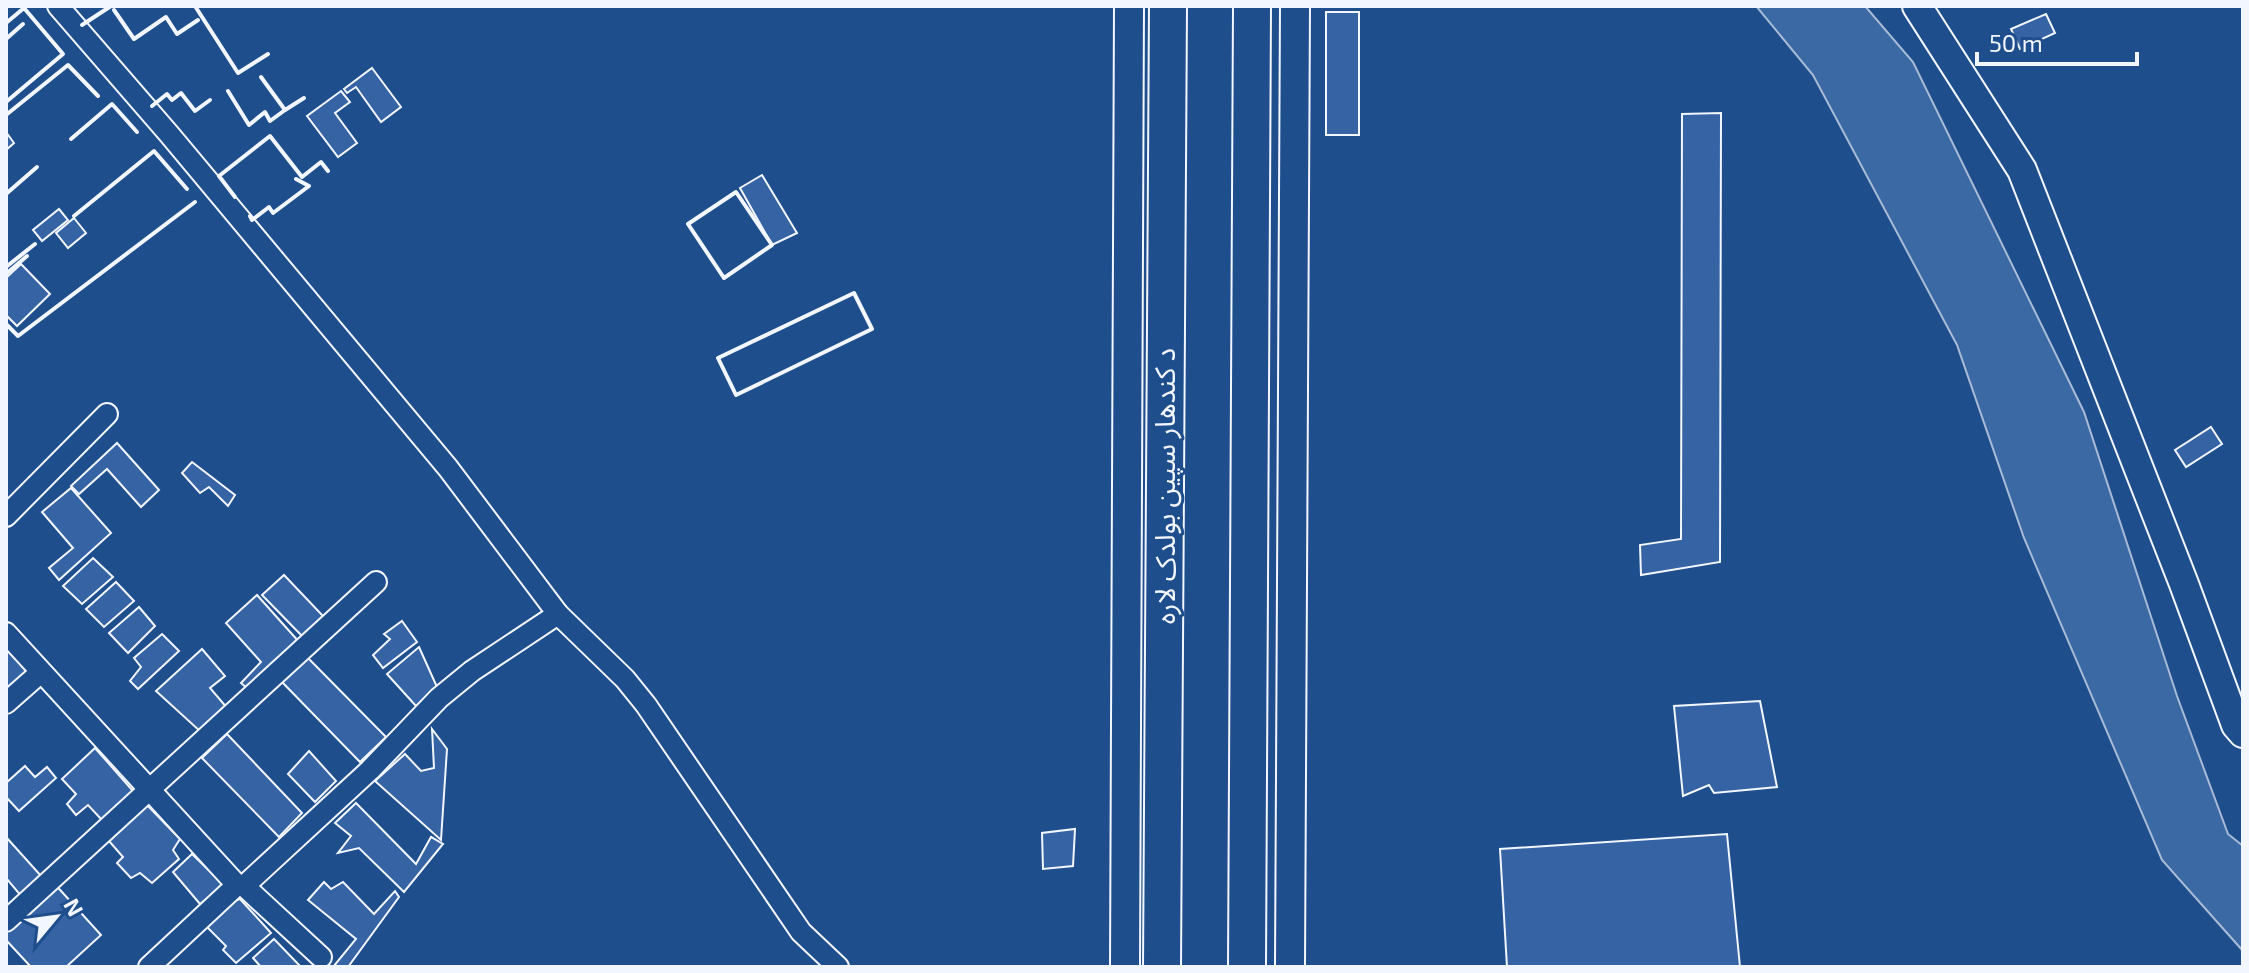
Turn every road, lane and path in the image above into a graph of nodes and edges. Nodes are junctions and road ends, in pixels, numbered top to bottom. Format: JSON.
{"nodes":[{"id":1,"x":58,"y":6,"type":"edge"},
{"id":2,"x":1129,"y":6,"type":"edge"},
{"id":3,"x":1168,"y":6,"type":"edge"},
{"id":4,"x":1252,"y":6,"type":"edge"},
{"id":5,"x":1295,"y":6,"type":"edge"},
{"id":6,"x":1917,"y":6,"type":"edge"},
{"id":7,"x":107,"y":414,"type":"dead end"},
{"id":8,"x":6,"y":516,"type":"edge"},
{"id":9,"x":376,"y":582,"type":"dead end"},
{"id":10,"x":558,"y":614,"type":"junction"},
{"id":11,"x":6,"y":633,"type":"edge"},
{"id":12,"x":40,"y":673,"type":"junction"},
{"id":13,"x":6,"y":703,"type":"edge"},
{"id":14,"x":2243,"y":733,"type":"edge"},
{"id":15,"x":148,"y":790,"type":"junction"},
{"id":16,"x":240,"y":885,"type":"junction"},
{"id":17,"x":6,"y":921,"type":"edge"},
{"id":18,"x":321,"y":957,"type":"dead end"},
{"id":19,"x":149,"y":967,"type":"edge"},
{"id":20,"x":838,"y":967,"type":"edge"},
{"id":21,"x":1124,"y":967,"type":"edge"},
{"id":22,"x":1162,"y":967,"type":"edge"},
{"id":23,"x":1247,"y":967,"type":"edge"},
{"id":24,"x":1290,"y":967,"type":"edge"}],
"edges":[{"from":1,"to":10,"type":"street"},
{"from":2,"to":21,"type":"street"},
{"from":3,"to":22,"type":"highway","name":"د کندهار سپین بولدک لاره"},
{"from":4,"to":23,"type":"highway"},
{"from":5,"to":24,"type":"street"},
{"from":6,"to":14,"type":"street"},
{"from":7,"to":8,"type":"street"},
{"from":9,"to":15,"type":"street"},
{"from":10,"to":16,"type":"street"},
{"from":10,"to":20,"type":"street"},
{"from":11,"to":12,"type":"street"},
{"from":12,"to":13,"type":"street"},
{"from":12,"to":15,"type":"street"},
{"from":15,"to":16,"type":"street"},
{"from":15,"to":17,"type":"street"},
{"from":16,"to":18,"type":"street"},
{"from":16,"to":19,"type":"street"}]}
